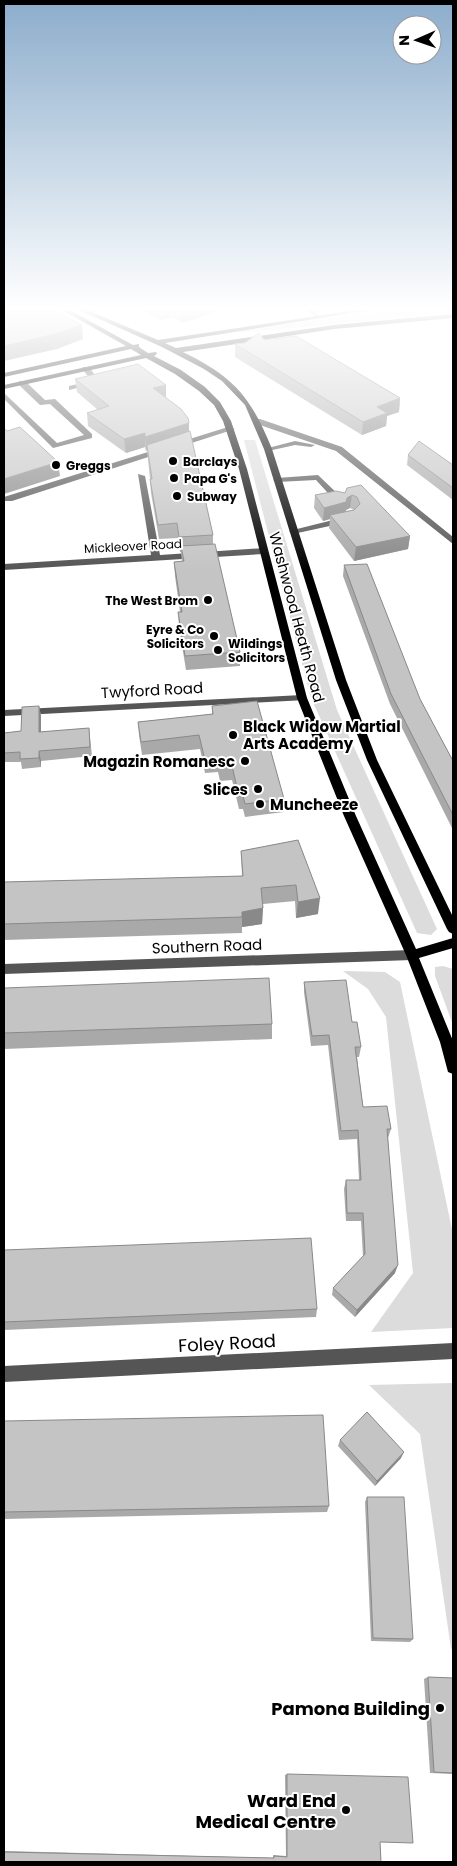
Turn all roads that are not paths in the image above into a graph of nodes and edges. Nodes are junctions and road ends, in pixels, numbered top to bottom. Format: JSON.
{"nodes":[{"id":1,"x":6,"y":397,"type":"edge"},
{"id":2,"x":37,"y":397,"type":"edge"},
{"id":3,"x":210,"y":397,"type":"edge"},
{"id":4,"x":242,"y":397,"type":"edge"},
{"id":5,"x":256,"y":417,"type":"junction"},
{"id":6,"x":231,"y":429,"type":"junction"},
{"id":7,"x":268,"y":449,"type":"junction"},
{"id":8,"x":355,"y":462,"type":"junction"},
{"id":9,"x":141,"y":476,"type":"dead end"},
{"id":10,"x":277,"y":480,"type":"junction"},
{"id":11,"x":4,"y":498,"type":"edge"},
{"id":12,"x":341,"y":502,"type":"edge"},
{"id":13,"x":351,"y":513,"type":"edge"},
{"id":14,"x":293,"y":531,"type":"junction"},
{"id":15,"x":453,"y":542,"type":"edge"},
{"id":16,"x":264,"y":551,"type":"junction"},
{"id":17,"x":156,"y":558,"type":"junction"},
{"id":18,"x":4,"y":566,"type":"edge"},
{"id":19,"x":302,"y":698,"type":"junction"},
{"id":20,"x":4,"y":713,"type":"edge"},
{"id":21,"x":453,"y":929,"type":"edge"},
{"id":22,"x":453,"y":943,"type":"edge"},
{"id":23,"x":412,"y":955,"type":"junction"},
{"id":24,"x":4,"y":969,"type":"edge"},
{"id":25,"x":453,"y":1068,"type":"edge"},
{"id":26,"x":453,"y":1351,"type":"edge"},
{"id":27,"x":4,"y":1374,"type":"edge"}],
"edges":[{"from":1,"to":2,"type":"street"},
{"from":3,"to":6,"type":"main road","name":"Washwood Heath Road"},
{"from":4,"to":5,"type":"main road","name":"Washwood Heath Road"},
{"from":5,"to":7,"type":"main road","name":"Washwood Heath Road"},
{"from":5,"to":8,"type":"street"},
{"from":6,"to":11,"type":"street"},
{"from":6,"to":16,"type":"main road","name":"Washwood Heath Road"},
{"from":7,"to":8,"type":"street"},
{"from":7,"to":10,"type":"main road","name":"Washwood Heath Road"},
{"from":8,"to":15,"type":"street"},
{"from":9,"to":17,"type":"street"},
{"from":10,"to":12,"type":"street"},
{"from":10,"to":14,"type":"main road","name":"Washwood Heath Road"},
{"from":13,"to":14,"type":"street"},
{"from":14,"to":21,"type":"main road","name":"Washwood Heath Road"},
{"from":16,"to":17,"type":"street","name":"Mickleover Road"},
{"from":16,"to":19,"type":"main road","name":"Washwood Heath Road"},
{"from":17,"to":18,"type":"street","name":"Mickleover Road"},
{"from":19,"to":20,"type":"street","name":"Twyford Road"},
{"from":19,"to":23,"type":"main road","name":"Washwood Heath Road"},
{"from":22,"to":23,"type":"main road"},
{"from":23,"to":24,"type":"street","name":"Southern Road"},
{"from":23,"to":25,"type":"main road","name":"Washwood Heath Road"},
{"from":26,"to":27,"type":"street","name":"Foley Road"}]}
